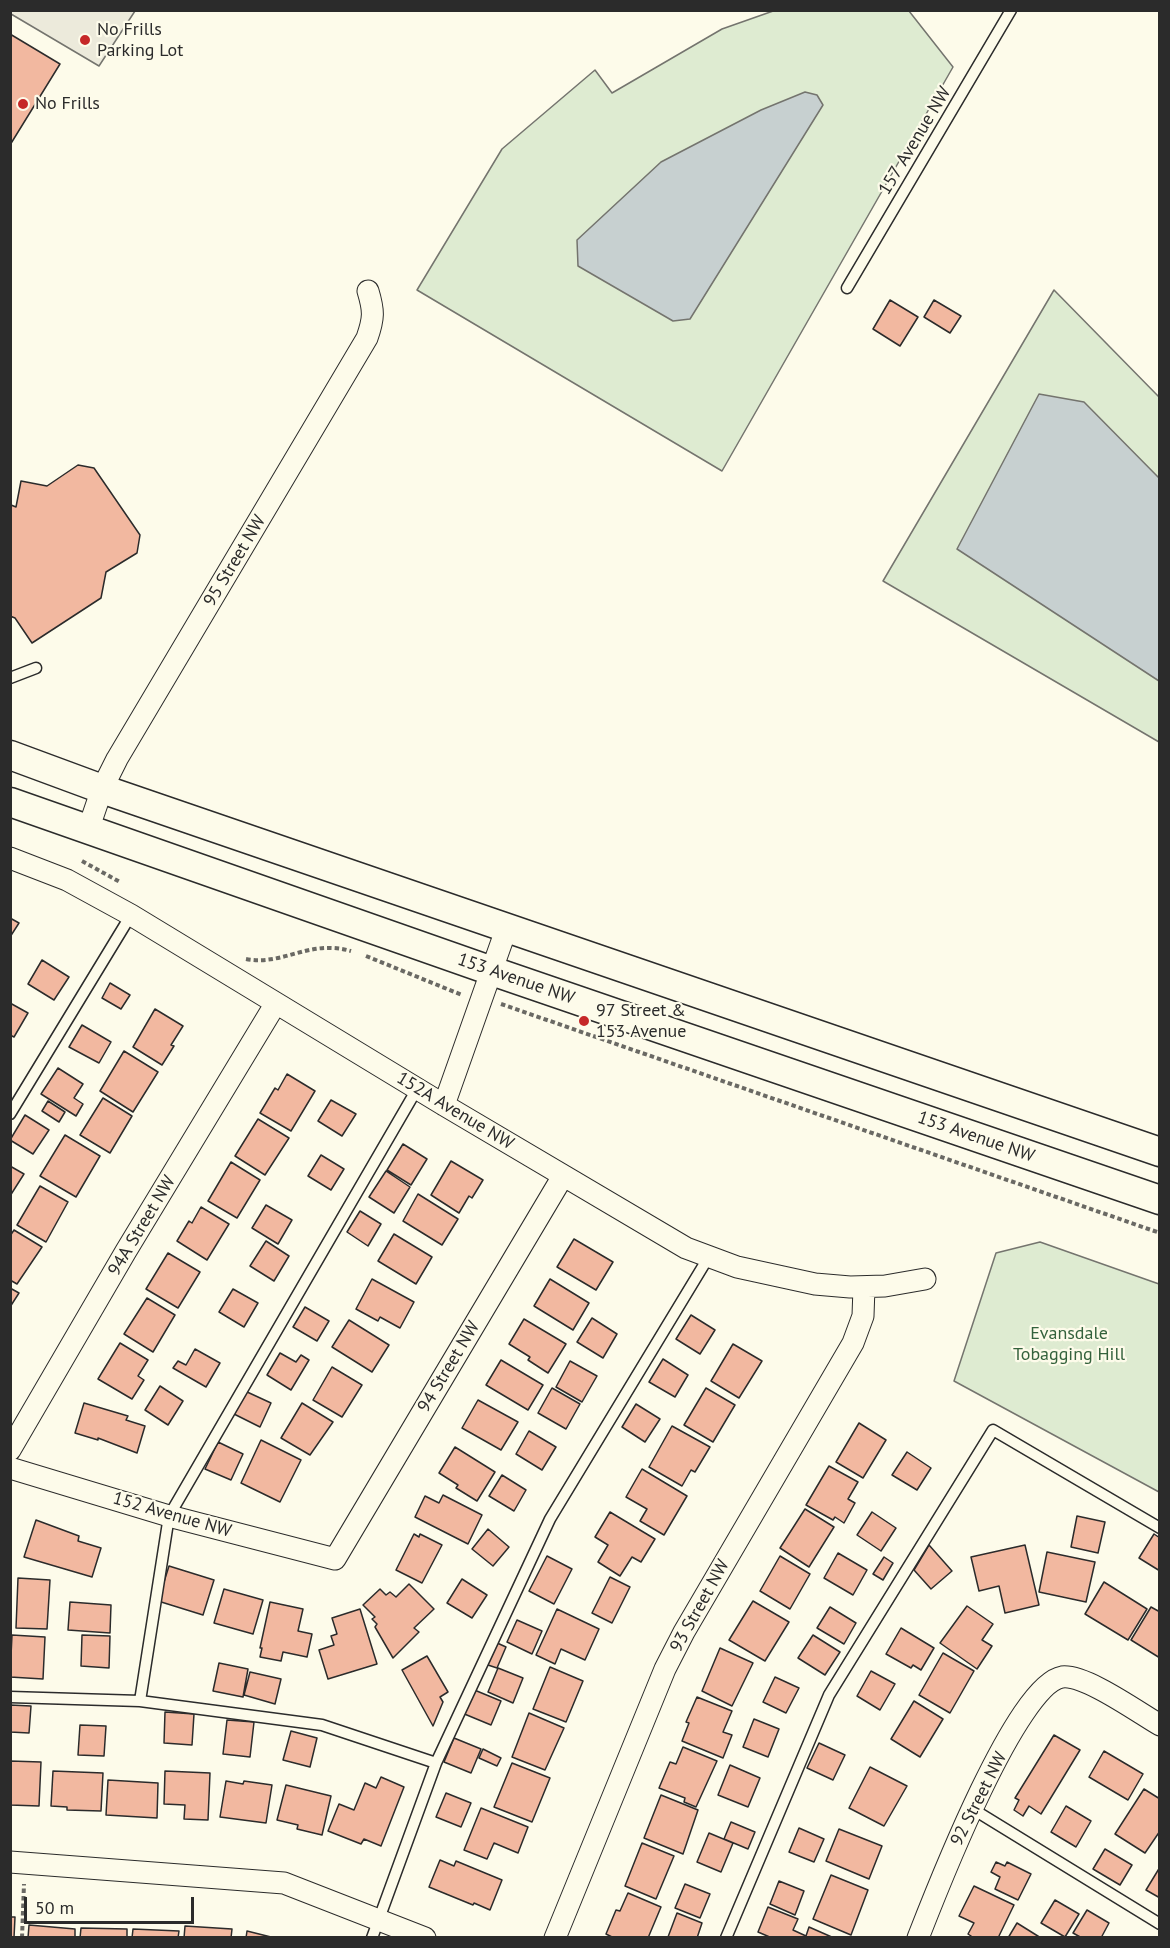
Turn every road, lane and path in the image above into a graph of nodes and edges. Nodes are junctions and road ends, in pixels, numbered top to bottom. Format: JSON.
{"nodes":[{"id":1,"x":1011,"y":10,"type":"edge"},
{"id":2,"x":847,"y":288,"type":"dead end"},
{"id":3,"x":368,"y":291,"type":"dead end"},
{"id":4,"x":36,"y":668,"type":"dead end"},
{"id":5,"x":10,"y":678,"type":"edge"},
{"id":6,"x":10,"y":755,"type":"edge"},
{"id":7,"x":102,"y":789,"type":"junction"},
{"id":8,"x":10,"y":802,"type":"edge"},
{"id":9,"x":88,"y":830,"type":"junction"},
{"id":10,"x":10,"y":858,"type":"edge"},
{"id":11,"x":78,"y":860,"type":"dead end"},
{"id":12,"x":122,"y":883,"type":"dead end"},
{"id":13,"x":131,"y":915,"type":"junction"},
{"id":14,"x":507,"y":927,"type":"junction"},
{"id":15,"x":242,"y":957,"type":"dead end"},
{"id":16,"x":492,"y":971,"type":"junction"},
{"id":17,"x":463,"y":995,"type":"dead end"},
{"id":18,"x":276,"y":1003,"type":"junction"},
{"id":19,"x":504,"y":1005,"type":"dead end"},
{"id":20,"x":417,"y":1089,"type":"junction"},
{"id":21,"x":444,"y":1105,"type":"junction"},
{"id":22,"x":10,"y":1114,"type":"edge"},
{"id":23,"x":1160,"y":1152,"type":"edge"},
{"id":24,"x":563,"y":1176,"type":"junction"},
{"id":25,"x":1160,"y":1200,"type":"edge"},
{"id":26,"x":1160,"y":1233,"type":"edge"},
{"id":27,"x":708,"y":1258,"type":"junction"},
{"id":28,"x":925,"y":1278,"type":"dead end"},
{"id":29,"x":864,"y":1287,"type":"junction"},
{"id":30,"x":10,"y":1450,"type":"edge"},
{"id":31,"x":10,"y":1468,"type":"edge"},
{"id":32,"x":169,"y":1516,"type":"junction"},
{"id":33,"x":1160,"y":1528,"type":"edge"},
{"id":34,"x":335,"y":1558,"type":"joint"},
{"id":35,"x":10,"y":1696,"type":"edge"},
{"id":36,"x":141,"y":1701,"type":"junction"},
{"id":37,"x":1160,"y":1725,"type":"edge"},
{"id":38,"x":436,"y":1763,"type":"junction"},
{"id":39,"x":971,"y":1808,"type":"junction"},
{"id":40,"x":12,"y":1862,"type":"edge"},
{"id":41,"x":1160,"y":1924,"type":"edge"},
{"id":42,"x":376,"y":1929,"type":"edge"},
{"id":43,"x":22,"y":1938,"type":"edge"},
{"id":44,"x":425,"y":1938,"type":"edge"},
{"id":45,"x":555,"y":1938,"type":"edge"},
{"id":46,"x":726,"y":1938,"type":"edge"},
{"id":47,"x":918,"y":1938,"type":"edge"}],
"edges":[{"from":1,"to":2,"type":"lane","name":"157 Avenue NW"},
{"from":3,"to":7,"type":"street","name":"95 Street NW"},
{"from":4,"to":5,"type":"lane"},
{"from":6,"to":7,"type":"main road"},
{"from":7,"to":9,"type":"street","name":"95 Street NW"},
{"from":7,"to":14,"type":"main road"},
{"from":8,"to":9,"type":"main road","name":"153 Avenue NW"},
{"from":9,"to":16,"type":"main road","name":"153 Avenue NW"},
{"from":10,"to":13,"type":"street","name":"152A Avenue NW"},
{"from":11,"to":12,"type":"path"},
{"from":13,"to":18,"type":"street","name":"152A Avenue NW"},
{"from":13,"to":22,"type":"lane"},
{"from":14,"to":16,"type":"street"},
{"from":14,"to":23,"type":"main road"},
{"from":15,"to":17,"type":"path"},
{"from":16,"to":21,"type":"street"},
{"from":16,"to":25,"type":"main road","name":"153 Avenue NW"},
{"from":18,"to":20,"type":"street","name":"152A Avenue NW"},
{"from":18,"to":30,"type":"street","name":"94A Street NW"},
{"from":19,"to":26,"type":"path"},
{"from":20,"to":21,"type":"street","name":"152A Avenue NW"},
{"from":20,"to":32,"type":"lane"},
{"from":21,"to":24,"type":"street","name":"152A Avenue NW"},
{"from":24,"to":27,"type":"street","name":"152A Avenue NW"},
{"from":24,"to":34,"type":"street","name":"94 Street NW"},
{"from":27,"to":29,"type":"street","name":"152A Avenue NW"},
{"from":27,"to":38,"type":"lane"},
{"from":28,"to":29,"type":"street","name":"152A Avenue NW"},
{"from":29,"to":45,"type":"street","name":"93 Street NW"},
{"from":31,"to":32,"type":"street","name":"152 Avenue NW"},
{"from":32,"to":34,"type":"street","name":"152 Avenue NW"},
{"from":32,"to":36,"type":"lane"},
{"from":33,"to":46,"type":"lane"},
{"from":35,"to":36,"type":"lane"},
{"from":36,"to":38,"type":"lane"},
{"from":37,"to":39,"type":"street","name":"92 Street NW"},
{"from":38,"to":42,"type":"lane"},
{"from":39,"to":41,"type":"lane"},
{"from":39,"to":47,"type":"street","name":"92 Street NW"},
{"from":40,"to":42,"type":"street"},
{"from":40,"to":43,"type":"path"},
{"from":42,"to":44,"type":"street"}]}
